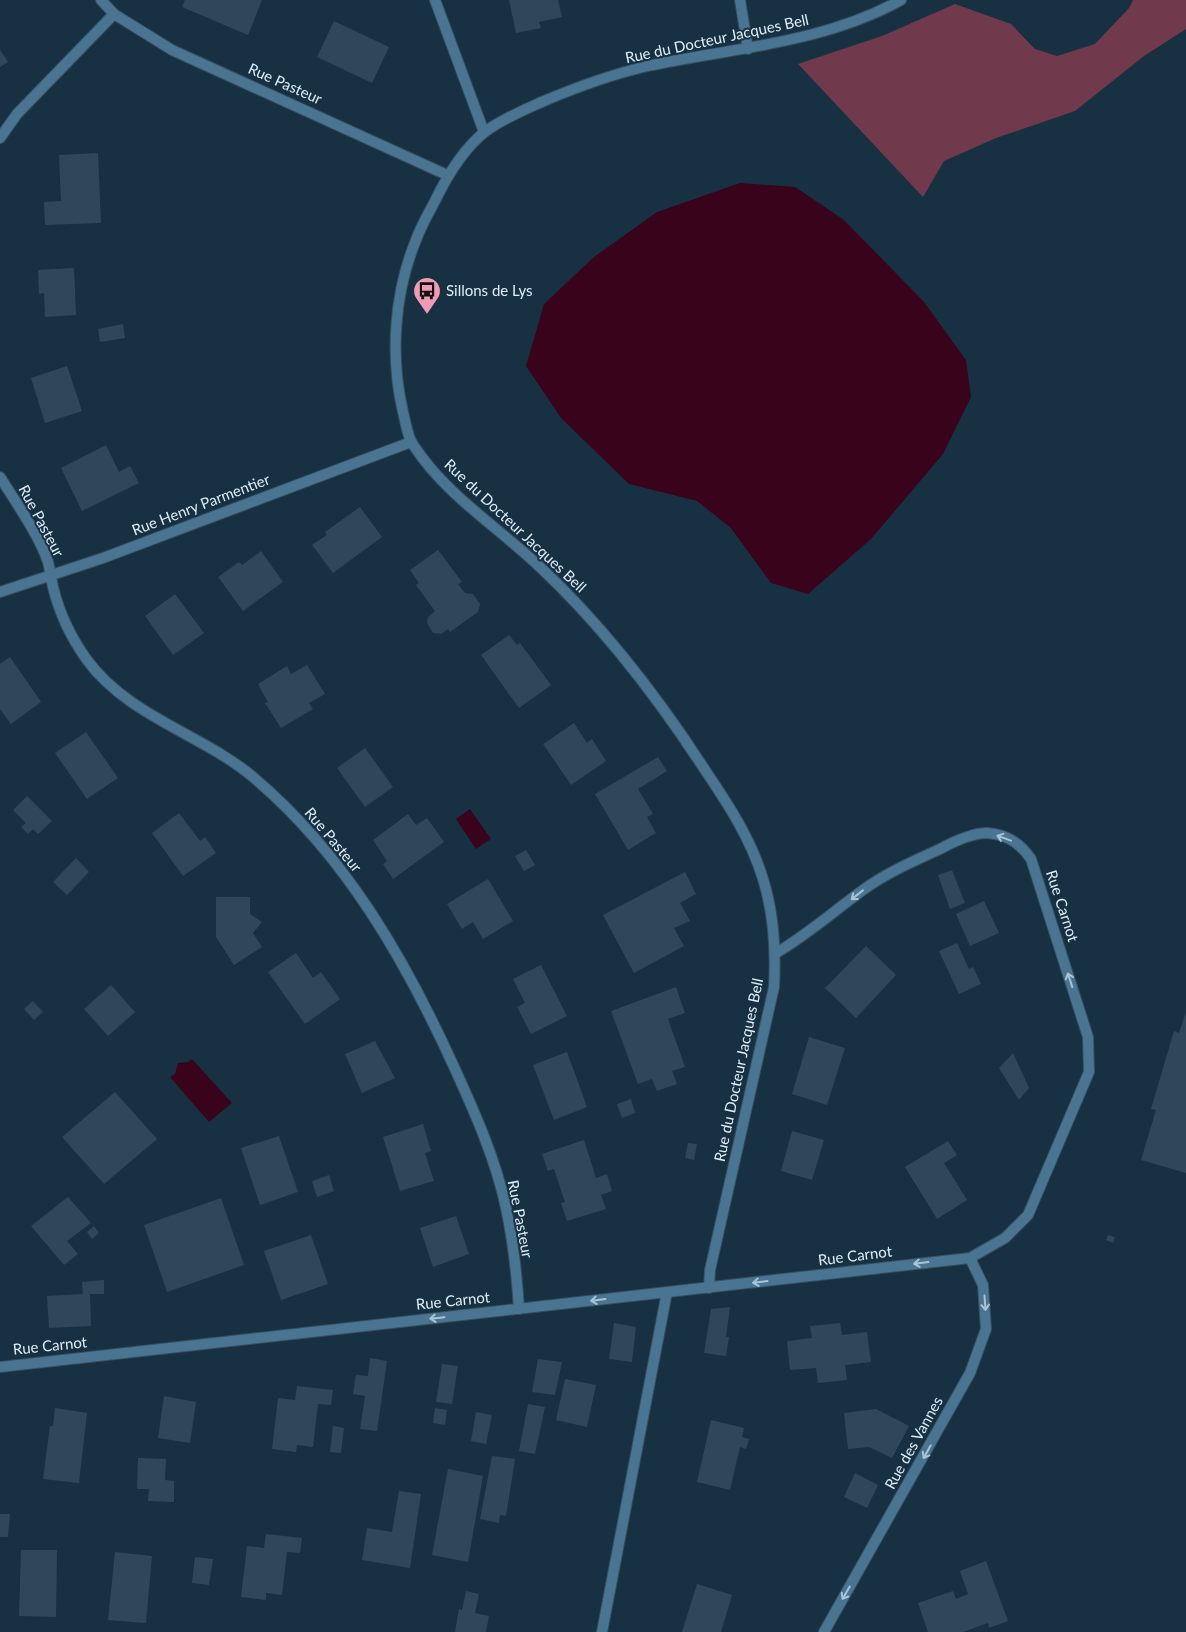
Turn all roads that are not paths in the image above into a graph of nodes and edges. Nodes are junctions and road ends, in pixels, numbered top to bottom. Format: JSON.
{"nodes":[{"id":1,"x":100,"y":0,"type":"edge"},
{"id":2,"x":435,"y":0,"type":"edge"},
{"id":3,"x":740,"y":0,"type":"edge"},
{"id":4,"x":900,"y":0,"type":"edge"},
{"id":5,"x":114,"y":14,"type":"junction"},
{"id":6,"x":748,"y":49,"type":"junction"},
{"id":7,"x":484,"y":132,"type":"junction"},
{"id":8,"x":0,"y":138,"type":"edge"},
{"id":9,"x":447,"y":175,"type":"junction"},
{"id":10,"x":411,"y":442,"type":"junction"},
{"id":11,"x":0,"y":477,"type":"edge"},
{"id":12,"x":51,"y":574,"type":"junction"},
{"id":13,"x":0,"y":592,"type":"edge"},
{"id":14,"x":776,"y":952,"type":"junction"},
{"id":15,"x":970,"y":1258,"type":"junction"},
{"id":16,"x":709,"y":1288,"type":"junction"},
{"id":17,"x":667,"y":1292,"type":"junction"},
{"id":18,"x":519,"y":1309,"type":"junction"},
{"id":19,"x":0,"y":1366,"type":"edge"},
{"id":20,"x":602,"y":1632,"type":"edge"},
{"id":21,"x":824,"y":1632,"type":"edge"}],
"edges":[{"from":1,"to":5,"type":"street","name":"Rue Pasteur"},
{"from":2,"to":7,"type":"street"},
{"from":3,"to":6,"type":"street"},
{"from":4,"to":6,"type":"street","name":"Rue du Docteur Jacques Bell"},
{"from":5,"to":8,"type":"street"},
{"from":5,"to":9,"type":"street","name":"Rue Pasteur"},
{"from":6,"to":7,"type":"street","name":"Rue du Docteur Jacques Bell"},
{"from":7,"to":9,"type":"street","name":"Rue du Docteur Jacques Bell"},
{"from":9,"to":10,"type":"street","name":"Rue du Docteur Jacques Bell"},
{"from":10,"to":12,"type":"street","name":"Rue Henry Parmentier"},
{"from":10,"to":14,"type":"street","name":"Rue du Docteur Jacques Bell"},
{"from":11,"to":12,"type":"street","name":"Rue Pasteur"},
{"from":12,"to":13,"type":"street","name":"Rue Henry Parmentier"},
{"from":12,"to":18,"type":"street","name":"Rue Pasteur"},
{"from":15,"to":14,"type":"street","name":"Rue Carnot","one_way":true},
{"from":14,"to":16,"type":"street","name":"Rue du Docteur Jacques Bell"},
{"from":15,"to":16,"type":"street","name":"Rue Carnot","one_way":true},
{"from":15,"to":21,"type":"street","name":"Rue des Vannes","one_way":true},
{"from":16,"to":17,"type":"street","name":"Rue Carnot"},
{"from":17,"to":18,"type":"street","name":"Rue Carnot","one_way":true},
{"from":17,"to":20,"type":"street"},
{"from":18,"to":19,"type":"street","name":"Rue Carnot","one_way":true}]}
